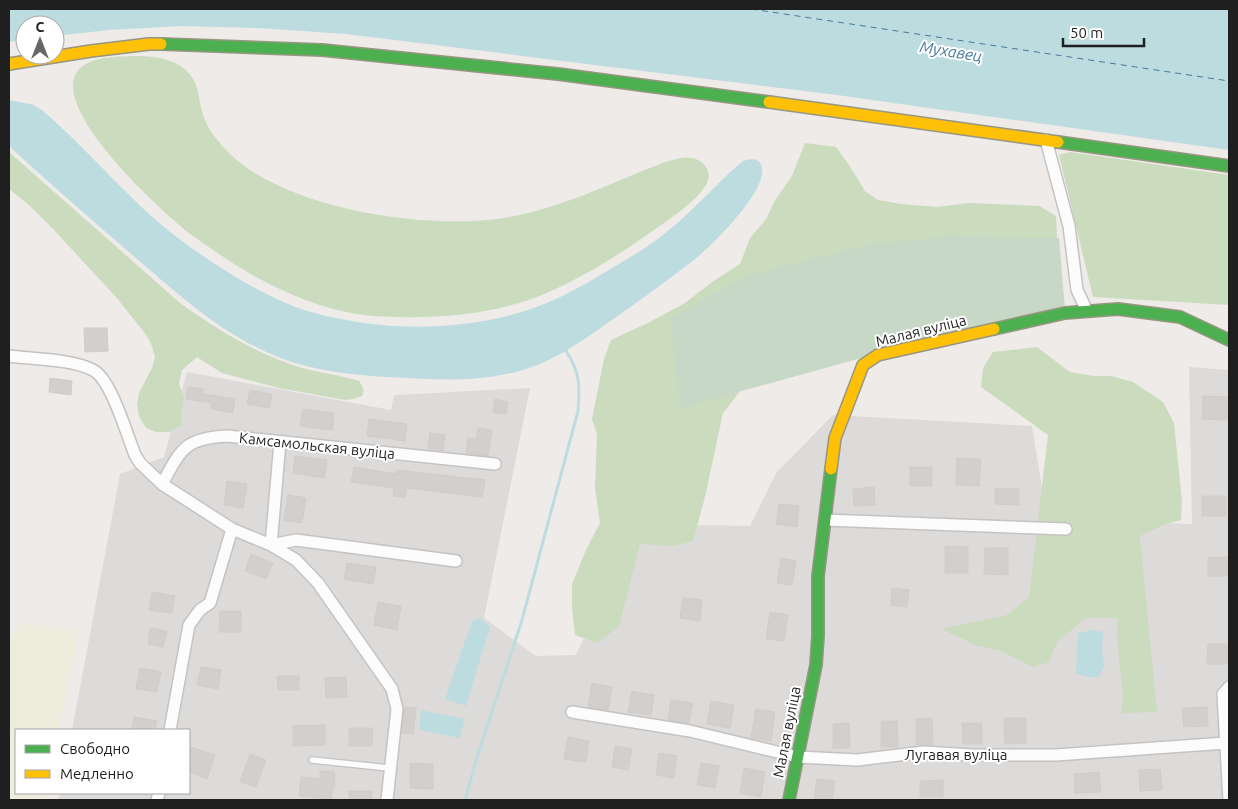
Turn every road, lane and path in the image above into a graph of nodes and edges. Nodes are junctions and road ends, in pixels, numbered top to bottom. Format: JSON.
{"nodes":[{"id":1,"x":9,"y":64,"type":"edge"},
{"id":2,"x":1046,"y":140,"type":"junction"},
{"id":3,"x":1229,"y":166,"type":"edge"},
{"id":4,"x":1087,"y":312,"type":"junction"},
{"id":5,"x":1229,"y":340,"type":"edge"},
{"id":6,"x":9,"y":356,"type":"edge"},
{"id":7,"x":280,"y":442,"type":"junction"},
{"id":8,"x":495,"y":464,"type":"dead end"},
{"id":9,"x":162,"y":484,"type":"junction"},
{"id":10,"x":825,"y":520,"type":"junction"},
{"id":11,"x":232,"y":529,"type":"junction"},
{"id":12,"x":1066,"y":529,"type":"dead end"},
{"id":13,"x":271,"y":545,"type":"junction"},
{"id":14,"x":456,"y":561,"type":"dead end"},
{"id":15,"x":1229,"y":687,"type":"edge"},
{"id":16,"x":572,"y":712,"type":"dead end"},
{"id":17,"x":170,"y":729,"type":"edge"},
{"id":18,"x":1226,"y":743,"type":"junction"},
{"id":19,"x":798,"y":757,"type":"junction"},
{"id":20,"x":312,"y":760,"type":"dead end"},
{"id":21,"x":389,"y":768,"type":"junction"},
{"id":22,"x":386,"y":800,"type":"edge"},
{"id":23,"x":789,"y":800,"type":"edge"},
{"id":24,"x":1229,"y":800,"type":"edge"}],
"edges":[{"from":1,"to":2,"type":"street"},
{"from":2,"to":3,"type":"street"},
{"from":2,"to":4,"type":"street"},
{"from":4,"to":5,"type":"street","name":"Малая вуліца"},
{"from":4,"to":10,"type":"street","name":"Малая вуліца"},
{"from":6,"to":9,"type":"street"},
{"from":7,"to":8,"type":"street","name":"Камсамольская вуліца"},
{"from":7,"to":9,"type":"street","name":"Камсамольская вуліца"},
{"from":7,"to":13,"type":"street"},
{"from":9,"to":11,"type":"street"},
{"from":10,"to":12,"type":"street"},
{"from":10,"to":19,"type":"street","name":"Малая вуліца"},
{"from":11,"to":13,"type":"street"},
{"from":11,"to":17,"type":"street"},
{"from":13,"to":14,"type":"street"},
{"from":13,"to":21,"type":"street"},
{"from":15,"to":18,"type":"street"},
{"from":16,"to":19,"type":"street","name":"Лугавая вуліца"},
{"from":18,"to":19,"type":"street","name":"Лугавая вуліца"},
{"from":18,"to":24,"type":"street"},
{"from":19,"to":23,"type":"street","name":"Малая вуліца"},
{"from":20,"to":21,"type":"lane"},
{"from":21,"to":22,"type":"street"}]}
